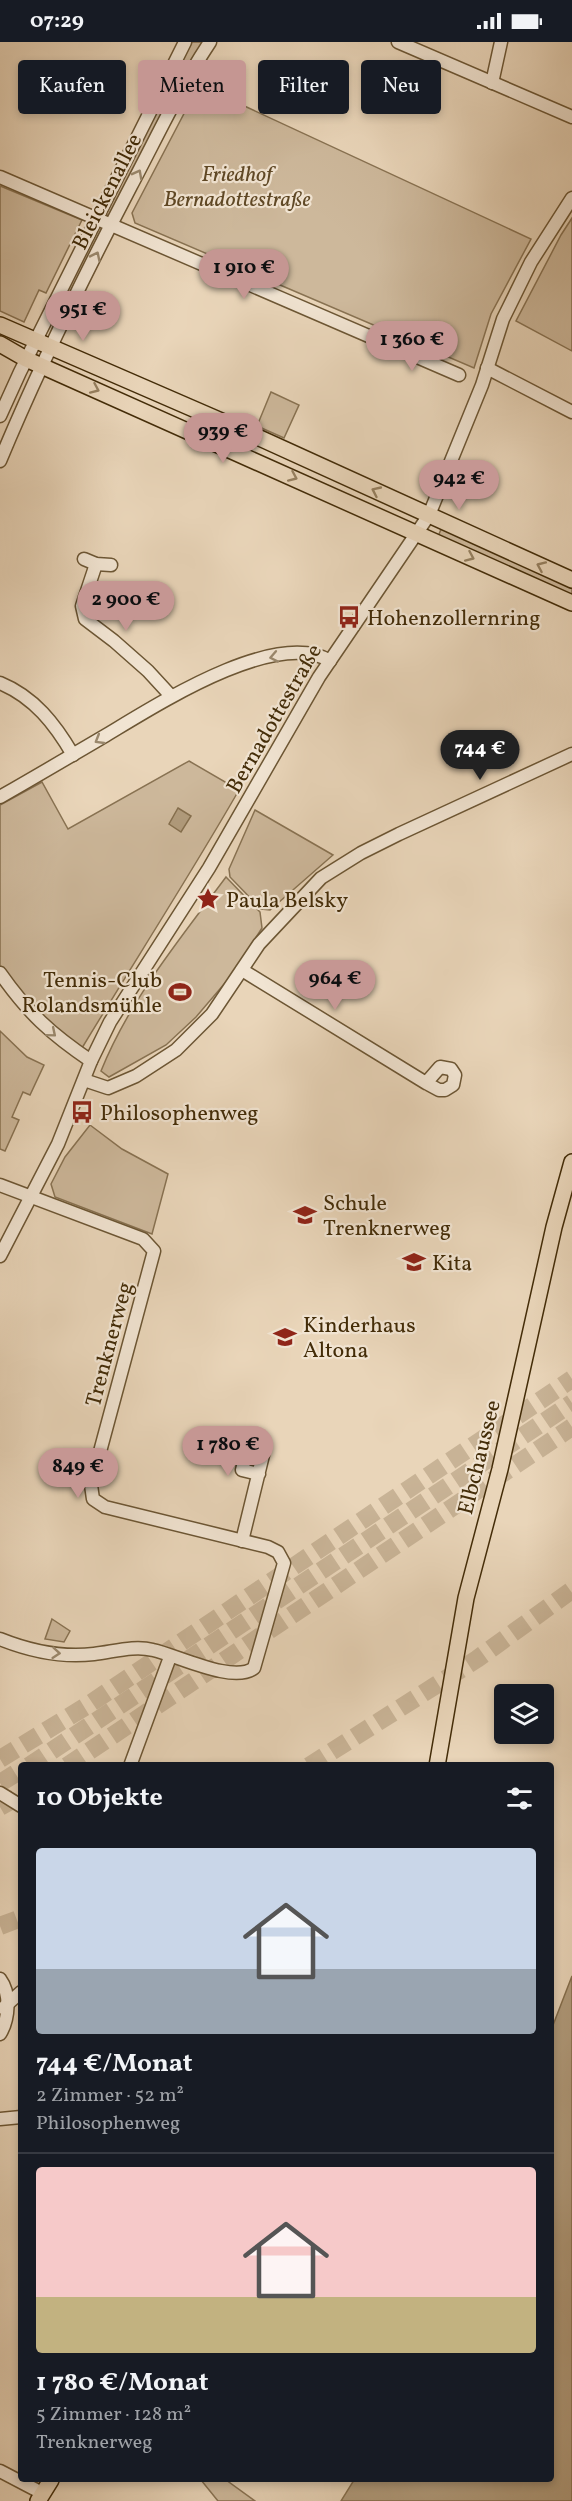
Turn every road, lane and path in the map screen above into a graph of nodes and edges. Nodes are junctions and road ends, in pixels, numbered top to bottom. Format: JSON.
{"nodes":[{"id":1,"x":185,"y":42,"type":"edge"},
{"id":2,"x":210,"y":42,"type":"edge"},
{"id":3,"x":398,"y":42,"type":"edge"},
{"id":4,"x":501,"y":42,"type":"edge"},
{"id":5,"x":492,"y":83,"type":"junction"},
{"id":6,"x":572,"y":117,"type":"edge"},
{"id":7,"x":0,"y":177,"type":"edge"},
{"id":8,"x":572,"y":198,"type":"edge"},
{"id":9,"x":97,"y":219,"type":"junction"},
{"id":10,"x":111,"y":226,"type":"junction"},
{"id":11,"x":0,"y":325,"type":"edge"},
{"id":12,"x":36,"y":340,"type":"junction"},
{"id":13,"x":0,"y":344,"type":"edge"},
{"id":14,"x":52,"y":346,"type":"junction"},
{"id":15,"x":26,"y":359,"type":"junction"},
{"id":16,"x":42,"y":366,"type":"junction"},
{"id":17,"x":487,"y":368,"type":"junction"},
{"id":18,"x":459,"y":375,"type":"dead end"},
{"id":19,"x":572,"y":412,"type":"edge"},
{"id":20,"x":0,"y":416,"type":"edge"},
{"id":21,"x":0,"y":461,"type":"edge"},
{"id":22,"x":429,"y":515,"type":"junction"},
{"id":23,"x":416,"y":534,"type":"junction"},
{"id":24,"x":111,"y":565,"type":"dead end"},
{"id":25,"x":572,"y":580,"type":"edge"},
{"id":26,"x":572,"y":603,"type":"edge"},
{"id":27,"x":330,"y":661,"type":"junction"},
{"id":28,"x":0,"y":683,"type":"edge"},
{"id":29,"x":171,"y":696,"type":"junction"},
{"id":30,"x":572,"y":754,"type":"edge"},
{"id":31,"x":73,"y":755,"type":"junction"},
{"id":32,"x":0,"y":797,"type":"edge"},
{"id":33,"x":242,"y":970,"type":"junction"},
{"id":34,"x":0,"y":973,"type":"edge"},
{"id":35,"x":91,"y":1061,"type":"junction"},
{"id":36,"x":84,"y":1080,"type":"junction"},
{"id":37,"x":426,"y":1083,"type":"dead end"},
{"id":38,"x":572,"y":1162,"type":"edge"},
{"id":39,"x":0,"y":1185,"type":"edge"},
{"id":40,"x":30,"y":1195,"type":"junction"},
{"id":41,"x":0,"y":1256,"type":"edge"},
{"id":42,"x":259,"y":1474,"type":"dead end"},
{"id":43,"x":243,"y":1541,"type":"junction"},
{"id":44,"x":0,"y":1639,"type":"edge"},
{"id":45,"x":170,"y":1657,"type":"junction"},
{"id":46,"x":131,"y":1762,"type":"edge"},
{"id":47,"x":438,"y":1762,"type":"edge"},
{"id":48,"x":0,"y":1793,"type":"edge"},
{"id":49,"x":18,"y":1804,"type":"edge"},
{"id":50,"x":0,"y":1979,"type":"edge"},
{"id":51,"x":18,"y":1995,"type":"edge"},
{"id":52,"x":4,"y":2008,"type":"edge"},
{"id":53,"x":0,"y":2034,"type":"edge"},
{"id":54,"x":18,"y":2117,"type":"edge"},
{"id":55,"x":0,"y":2119,"type":"edge"},
{"id":56,"x":0,"y":2471,"type":"edge"},
{"id":57,"x":50,"y":2482,"type":"edge"},
{"id":58,"x":40,"y":2497,"type":"edge"}],
"edges":[{"from":1,"to":9,"type":"street","name":"Bleickenallee"},
{"from":10,"to":2,"type":"street","name":"Bleickenallee","one_way":true},
{"from":3,"to":5,"type":"street"},
{"from":4,"to":5,"type":"street"},
{"from":5,"to":6,"type":"street"},
{"from":7,"to":9,"type":"street"},
{"from":8,"to":17,"type":"street","name":"Bernadottestraße"},
{"from":9,"to":10,"type":"street"},
{"from":9,"to":12,"type":"street","name":"Bleickenallee"},
{"from":14,"to":10,"type":"street","name":"Bleickenallee","one_way":true},
{"from":10,"to":18,"type":"street"},
{"from":11,"to":12,"type":"main road"},
{"from":12,"to":14,"type":"main road"},
{"from":12,"to":15,"type":"street","name":"Bleickenallee"},
{"from":13,"to":15,"type":"main road"},
{"from":14,"to":16,"type":"street","name":"Bleickenallee"},
{"from":22,"to":14,"type":"main road","one_way":true},
{"from":15,"to":16,"type":"main road"},
{"from":15,"to":20,"type":"street","name":"Bleickenallee"},
{"from":16,"to":21,"type":"street","name":"Bleickenallee"},
{"from":16,"to":23,"type":"main road","one_way":true},
{"from":17,"to":19,"type":"street"},
{"from":17,"to":22,"type":"street","name":"Bernadottestraße"},
{"from":22,"to":23,"type":"street","name":"Bernadottestraße"},
{"from":25,"to":22,"type":"main road","one_way":true},
{"from":23,"to":26,"type":"main road","one_way":true},
{"from":23,"to":27,"type":"street","name":"Bernadottestraße"},
{"from":24,"to":29,"type":"street"},
{"from":27,"to":29,"type":"street","one_way":true},
{"from":27,"to":35,"type":"street","name":"Bernadottestraße"},
{"from":28,"to":31,"type":"street"},
{"from":29,"to":31,"type":"street","one_way":true},
{"from":30,"to":33,"type":"street"},
{"from":31,"to":32,"type":"street"},
{"from":33,"to":36,"type":"street"},
{"from":33,"to":37,"type":"street"},
{"from":34,"to":35,"type":"street","one_way":true},
{"from":35,"to":36,"type":"street","name":"Bernadottestraße"},
{"from":36,"to":40,"type":"street","name":"Bernadottestraße"},
{"from":38,"to":47,"type":"main road","name":"Elbchaussee"},
{"from":39,"to":40,"type":"street"},
{"from":40,"to":41,"type":"street","name":"Bernadottestraße"},
{"from":40,"to":43,"type":"street","name":"Trenknerweg"},
{"from":42,"to":43,"type":"street"},
{"from":43,"to":45,"type":"street","name":"Trenknerweg"},
{"from":44,"to":45,"type":"street","name":"Trenknerweg","one_way":true},
{"from":45,"to":46,"type":"street"},
{"from":48,"to":49,"type":"street"},
{"from":50,"to":52,"type":"street"},
{"from":51,"to":52,"type":"street"},
{"from":52,"to":53,"type":"street"},
{"from":54,"to":55,"type":"street"},
{"from":56,"to":58,"type":"street"},
{"from":57,"to":58,"type":"main road"}]}
